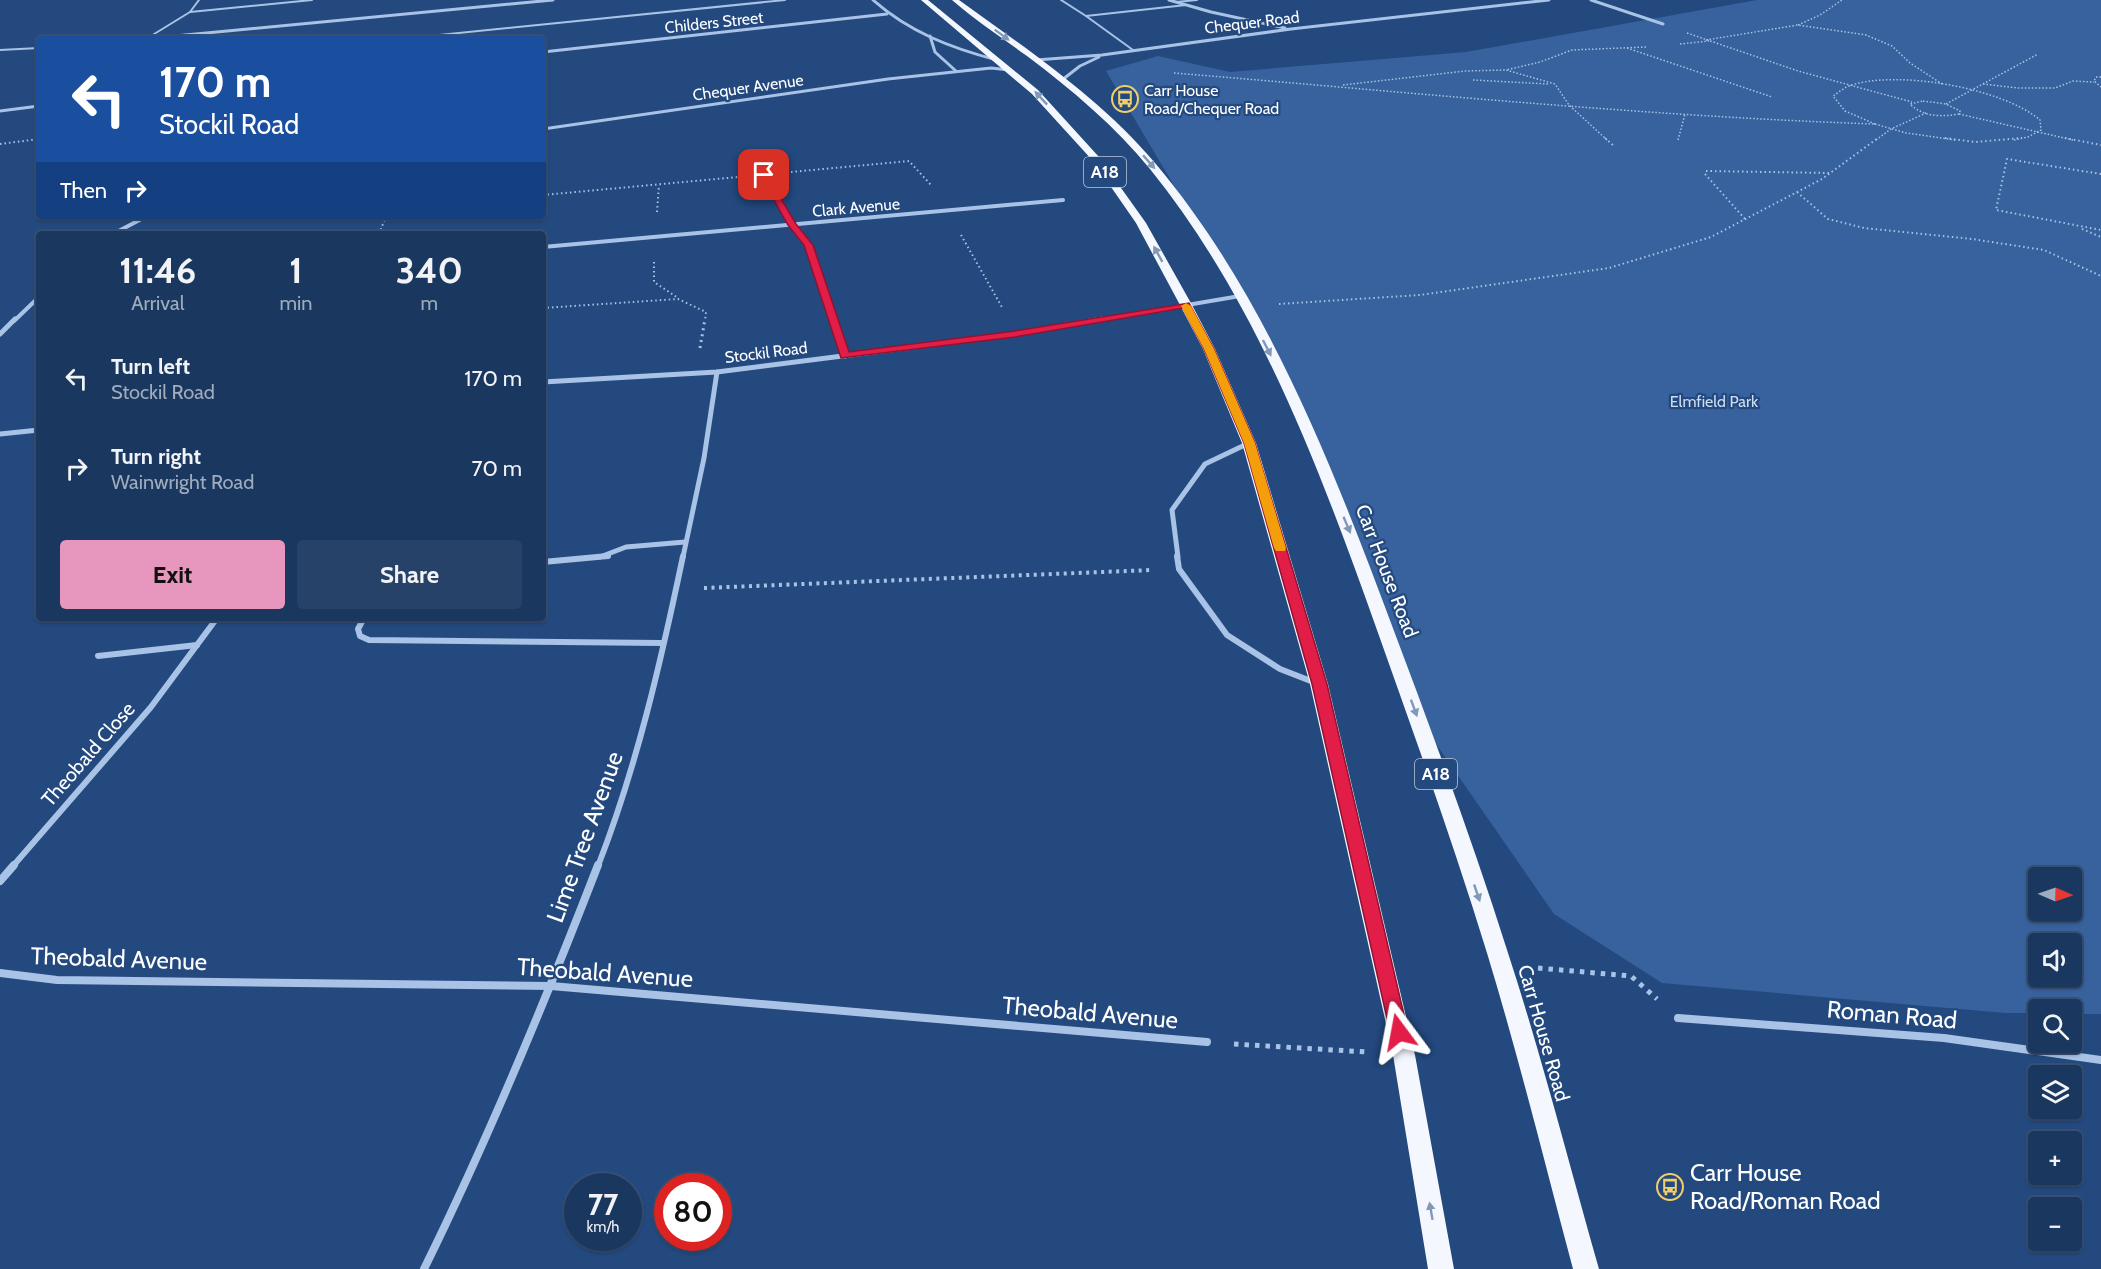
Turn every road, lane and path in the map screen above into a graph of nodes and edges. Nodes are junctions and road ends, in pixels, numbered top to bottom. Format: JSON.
{"nodes":[{"id":1,"x":199,"y":0,"type":"edge"},
{"id":2,"x":312,"y":0,"type":"edge"},
{"id":3,"x":553,"y":0,"type":"edge"},
{"id":4,"x":785,"y":0,"type":"edge"},
{"id":5,"x":873,"y":0,"type":"edge"},
{"id":6,"x":924,"y":0,"type":"edge"},
{"id":7,"x":955,"y":0,"type":"edge"},
{"id":8,"x":1061,"y":0,"type":"edge"},
{"id":9,"x":1169,"y":0,"type":"edge"},
{"id":10,"x":1197,"y":0,"type":"edge"},
{"id":11,"x":1549,"y":0,"type":"edge"},
{"id":12,"x":1591,"y":0,"type":"edge"},
{"id":13,"x":1842,"y":0,"type":"edge"},
{"id":14,"x":1176,"y":2,"type":"junction"},
{"id":15,"x":1186,"y":5,"type":"junction"},
{"id":16,"x":190,"y":12,"type":"junction"},
{"id":17,"x":887,"y":14,"type":"junction"},
{"id":18,"x":1086,"y":16,"type":"junction"},
{"id":19,"x":1664,"y":24,"type":"joint"},
{"id":20,"x":1798,"y":25,"type":"junction"},
{"id":21,"x":1290,"y":29,"type":"junction"},
{"id":22,"x":150,"y":36,"type":"edge"},
{"id":23,"x":176,"y":36,"type":"edge"},
{"id":24,"x":430,"y":36,"type":"edge"},
{"id":25,"x":930,"y":36,"type":"junction"},
{"id":26,"x":1705,"y":40,"type":"junction"},
{"id":27,"x":1709,"y":41,"type":"junction"},
{"id":28,"x":1676,"y":44,"type":"dead end"},
{"id":29,"x":1655,"y":46,"type":"dead end"},
{"id":30,"x":1623,"y":47,"type":"junction"},
{"id":31,"x":36,"y":48,"type":"edge"},
{"id":32,"x":0,"y":50,"type":"edge"},
{"id":33,"x":1133,"y":50,"type":"junction"},
{"id":34,"x":546,"y":52,"type":"edge"},
{"id":35,"x":2038,"y":54,"type":"dead end"},
{"id":36,"x":1102,"y":55,"type":"junction"},
{"id":37,"x":1036,"y":60,"type":"junction"},
{"id":38,"x":997,"y":61,"type":"junction"},
{"id":39,"x":1009,"y":70,"type":"junction"},
{"id":40,"x":1506,"y":70,"type":"junction"},
{"id":41,"x":956,"y":71,"type":"junction"},
{"id":42,"x":1173,"y":73,"type":"dead end"},
{"id":43,"x":2101,"y":76,"type":"edge"},
{"id":44,"x":1062,"y":80,"type":"junction"},
{"id":45,"x":1473,"y":80,"type":"dead end"},
{"id":46,"x":2094,"y":82,"type":"junction"},
{"id":47,"x":1555,"y":84,"type":"junction"},
{"id":48,"x":1943,"y":84,"type":"junction"},
{"id":49,"x":1983,"y":84,"type":"junction"},
{"id":50,"x":1333,"y":86,"type":"junction"},
{"id":51,"x":1846,"y":86,"type":"junction"},
{"id":52,"x":2101,"y":87,"type":"edge"},
{"id":53,"x":1972,"y":90,"type":"junction"},
{"id":54,"x":1772,"y":97,"type":"dead end"},
{"id":55,"x":1912,"y":102,"type":"junction"},
{"id":56,"x":1946,"y":104,"type":"junction"},
{"id":57,"x":36,"y":105,"type":"edge"},
{"id":58,"x":1569,"y":105,"type":"junction"},
{"id":59,"x":0,"y":111,"type":"edge"},
{"id":60,"x":1926,"y":113,"type":"junction"},
{"id":61,"x":1685,"y":114,"type":"junction"},
{"id":62,"x":1959,"y":114,"type":"junction"},
{"id":63,"x":1875,"y":124,"type":"junction"},
{"id":64,"x":546,"y":129,"type":"edge"},
{"id":65,"x":1891,"y":129,"type":"junction"},
{"id":66,"x":2038,"y":133,"type":"junction"},
{"id":67,"x":36,"y":139,"type":"edge"},
{"id":68,"x":1678,"y":140,"type":"dead end"},
{"id":69,"x":0,"y":144,"type":"edge"},
{"id":70,"x":2101,"y":145,"type":"edge"},
{"id":71,"x":1616,"y":147,"type":"dead end"},
{"id":72,"x":1831,"y":173,"type":"junction"},
{"id":73,"x":2101,"y":174,"type":"edge"},
{"id":74,"x":764,"y":175,"type":"dead end"},
{"id":75,"x":1797,"y":192,"type":"junction"},
{"id":76,"x":1063,"y":200,"type":"dead end"},
{"id":77,"x":141,"y":219,"type":"edge"},
{"id":78,"x":1745,"y":219,"type":"junction"},
{"id":79,"x":792,"y":225,"type":"junction"},
{"id":80,"x":2076,"y":226,"type":"junction"},
{"id":81,"x":119,"y":231,"type":"edge"},
{"id":82,"x":2101,"y":231,"type":"edge"},
{"id":83,"x":2101,"y":237,"type":"edge"},
{"id":84,"x":546,"y":246,"type":"edge"},
{"id":85,"x":2101,"y":276,"type":"edge"},
{"id":86,"x":36,"y":300,"type":"edge"},
{"id":87,"x":1243,"y":301,"type":"junction"},
{"id":88,"x":1186,"y":305,"type":"junction"},
{"id":89,"x":546,"y":308,"type":"edge"},
{"id":90,"x":0,"y":334,"type":"edge"},
{"id":91,"x":845,"y":356,"type":"junction"},
{"id":92,"x":717,"y":372,"type":"junction"},
{"id":93,"x":695,"y":373,"type":"junction"},
{"id":94,"x":546,"y":382,"type":"edge"},
{"id":95,"x":36,"y":430,"type":"edge"},
{"id":96,"x":0,"y":434,"type":"edge"},
{"id":97,"x":1249,"y":443,"type":"junction"},
{"id":98,"x":685,"y":542,"type":"junction"},
{"id":99,"x":546,"y":562,"type":"edge"},
{"id":100,"x":1179,"y":568,"type":"junction"},
{"id":101,"x":676,"y":589,"type":"junction"},
{"id":102,"x":215,"y":621,"type":"edge"},
{"id":103,"x":362,"y":621,"type":"edge"},
{"id":104,"x":662,"y":643,"type":"junction"},
{"id":105,"x":197,"y":645,"type":"junction"},
{"id":106,"x":98,"y":656,"type":"dead end"},
{"id":107,"x":1319,"y":684,"type":"junction"},
{"id":108,"x":0,"y":881,"type":"edge"},
{"id":109,"x":1502,"y":965,"type":"junction"},
{"id":110,"x":0,"y":973,"type":"edge"},
{"id":111,"x":551,"y":986,"type":"junction"},
{"id":112,"x":1678,"y":1018,"type":"joint"},
{"id":113,"x":1207,"y":1042,"type":"joint"},
{"id":114,"x":1404,"y":1055,"type":"junction"},
{"id":115,"x":2101,"y":1060,"type":"edge"},
{"id":116,"x":424,"y":1269,"type":"edge"},
{"id":117,"x":1441,"y":1269,"type":"edge"},
{"id":118,"x":1586,"y":1269,"type":"edge"}],
"edges":[{"from":1,"to":16,"type":"lane"},
{"from":2,"to":16,"type":"lane"},
{"from":3,"to":23,"type":"street"},
{"from":4,"to":24,"type":"lane"},
{"from":5,"to":17,"type":"street"},
{"from":6,"to":38,"type":"highway","number":"A18"},
{"from":7,"to":37,"type":"highway","name":"Carr House Road","number":"A18","one_way":true},
{"from":8,"to":18,"type":"lane"},
{"from":9,"to":14,"type":"street"},
{"from":10,"to":14,"type":"lane"},
{"from":11,"to":21,"type":"street","name":"Chequer Road"},
{"from":12,"to":19,"type":"street"},
{"from":13,"to":20,"type":"path"},
{"from":14,"to":15,"type":"street"},
{"from":15,"to":18,"type":"lane"},
{"from":15,"to":21,"type":"street"},
{"from":16,"to":22,"type":"lane"},
{"from":17,"to":25,"type":"street"},
{"from":17,"to":34,"type":"street","name":"Childers Street"},
{"from":18,"to":33,"type":"lane"},
{"from":19,"to":26,"type":"path"},
{"from":20,"to":26,"type":"path"},
{"from":20,"to":48,"type":"path"},
{"from":21,"to":33,"type":"street","name":"Chequer Road"},
{"from":25,"to":38,"type":"street"},
{"from":25,"to":41,"type":"street"},
{"from":26,"to":27,"type":"path"},
{"from":27,"to":28,"type":"path"},
{"from":27,"to":51,"type":"path"},
{"from":29,"to":30,"type":"path"},
{"from":30,"to":40,"type":"path"},
{"from":30,"to":54,"type":"path"},
{"from":31,"to":32,"type":"lane"},
{"from":33,"to":36,"type":"street","name":"Chequer Road"},
{"from":35,"to":49,"type":"path"},
{"from":36,"to":37,"type":"street","name":"Chequer Road"},
{"from":36,"to":44,"type":"street","name":"Chequer Road"},
{"from":37,"to":44,"type":"highway","name":"Carr House Road","number":"A18"},
{"from":38,"to":39,"type":"highway","number":"A18"},
{"from":39,"to":41,"type":"street","name":"Chequer Avenue"},
{"from":88,"to":39,"type":"highway","number":"A18","one_way":true},
{"from":40,"to":47,"type":"path"},
{"from":40,"to":50,"type":"path"},
{"from":41,"to":64,"type":"street","name":"Chequer Avenue"},
{"from":42,"to":50,"type":"path"},
{"from":43,"to":46,"type":"path"},
{"from":44,"to":87,"type":"highway","name":"Carr House Road","number":"A18","one_way":true},
{"from":45,"to":47,"type":"path"},
{"from":46,"to":49,"type":"path"},
{"from":46,"to":52,"type":"path"},
{"from":47,"to":58,"type":"path"},
{"from":48,"to":51,"type":"path"},
{"from":48,"to":53,"type":"path"},
{"from":49,"to":53,"type":"path"},
{"from":50,"to":58,"type":"path"},
{"from":51,"to":55,"type":"path"},
{"from":51,"to":63,"type":"path"},
{"from":53,"to":56,"type":"path"},
{"from":53,"to":66,"type":"path"},
{"from":55,"to":56,"type":"path"},
{"from":55,"to":60,"type":"path"},
{"from":56,"to":62,"type":"path"},
{"from":57,"to":59,"type":"street"},
{"from":58,"to":61,"type":"path"},
{"from":58,"to":71,"type":"path"},
{"from":60,"to":62,"type":"path"},
{"from":60,"to":65,"type":"path"},
{"from":61,"to":63,"type":"path"},
{"from":61,"to":68,"type":"path"},
{"from":62,"to":66,"type":"path"},
{"from":63,"to":65,"type":"path"},
{"from":65,"to":66,"type":"path"},
{"from":65,"to":72,"type":"path"},
{"from":66,"to":70,"type":"path"},
{"from":67,"to":69,"type":"path"},
{"from":72,"to":75,"type":"path"},
{"from":72,"to":78,"type":"path"},
{"from":73,"to":80,"type":"path"},
{"from":74,"to":79,"type":"street"},
{"from":75,"to":78,"type":"path"},
{"from":75,"to":85,"type":"path"},
{"from":76,"to":79,"type":"street","name":"Clark Avenue"},
{"from":77,"to":81,"type":"street"},
{"from":78,"to":87,"type":"path"},
{"from":79,"to":84,"type":"street","name":"Clark Avenue"},
{"from":79,"to":91,"type":"street"},
{"from":80,"to":82,"type":"path"},
{"from":80,"to":83,"type":"path"},
{"from":86,"to":90,"type":"street"},
{"from":87,"to":88,"type":"street","name":"Stockil Road"},
{"from":87,"to":109,"type":"highway","name":"Carr House Road","number":"A18","one_way":true},
{"from":88,"to":91,"type":"street","name":"Stockil Road"},
{"from":88,"to":97,"type":"highway","number":"A18"},
{"from":89,"to":93,"type":"path"},
{"from":91,"to":92,"type":"street","name":"Stockil Road"},
{"from":92,"to":93,"type":"street","name":"Stockil Road"},
{"from":92,"to":98,"type":"street","name":"Lime Tree Avenue"},
{"from":93,"to":94,"type":"street","name":"Stockil Road"},
{"from":95,"to":96,"type":"street"},
{"from":97,"to":100,"type":"street"},
{"from":97,"to":107,"type":"highway","number":"A18"},
{"from":98,"to":99,"type":"street"},
{"from":98,"to":101,"type":"street","name":"Lime Tree Avenue"},
{"from":100,"to":101,"type":"path"},
{"from":100,"to":107,"type":"street"},
{"from":101,"to":104,"type":"street","name":"Lime Tree Avenue"},
{"from":102,"to":105,"type":"street","name":"Theobald Close"},
{"from":103,"to":104,"type":"street"},
{"from":104,"to":111,"type":"street","name":"Lime Tree Avenue"},
{"from":105,"to":106,"type":"street"},
{"from":105,"to":108,"type":"street","name":"Theobald Close"},
{"from":107,"to":114,"type":"highway","number":"A18"},
{"from":109,"to":112,"type":"path"},
{"from":109,"to":118,"type":"highway","name":"Carr House Road","number":"A18"},
{"from":110,"to":111,"type":"street","name":"Theobald Avenue"},
{"from":111,"to":113,"type":"street","name":"Theobald Avenue"},
{"from":111,"to":116,"type":"street","name":"Lime Tree Avenue"},
{"from":112,"to":115,"type":"street","name":"Roman Road"},
{"from":113,"to":114,"type":"path"},
{"from":117,"to":114,"type":"highway","number":"A18","one_way":true}]}
